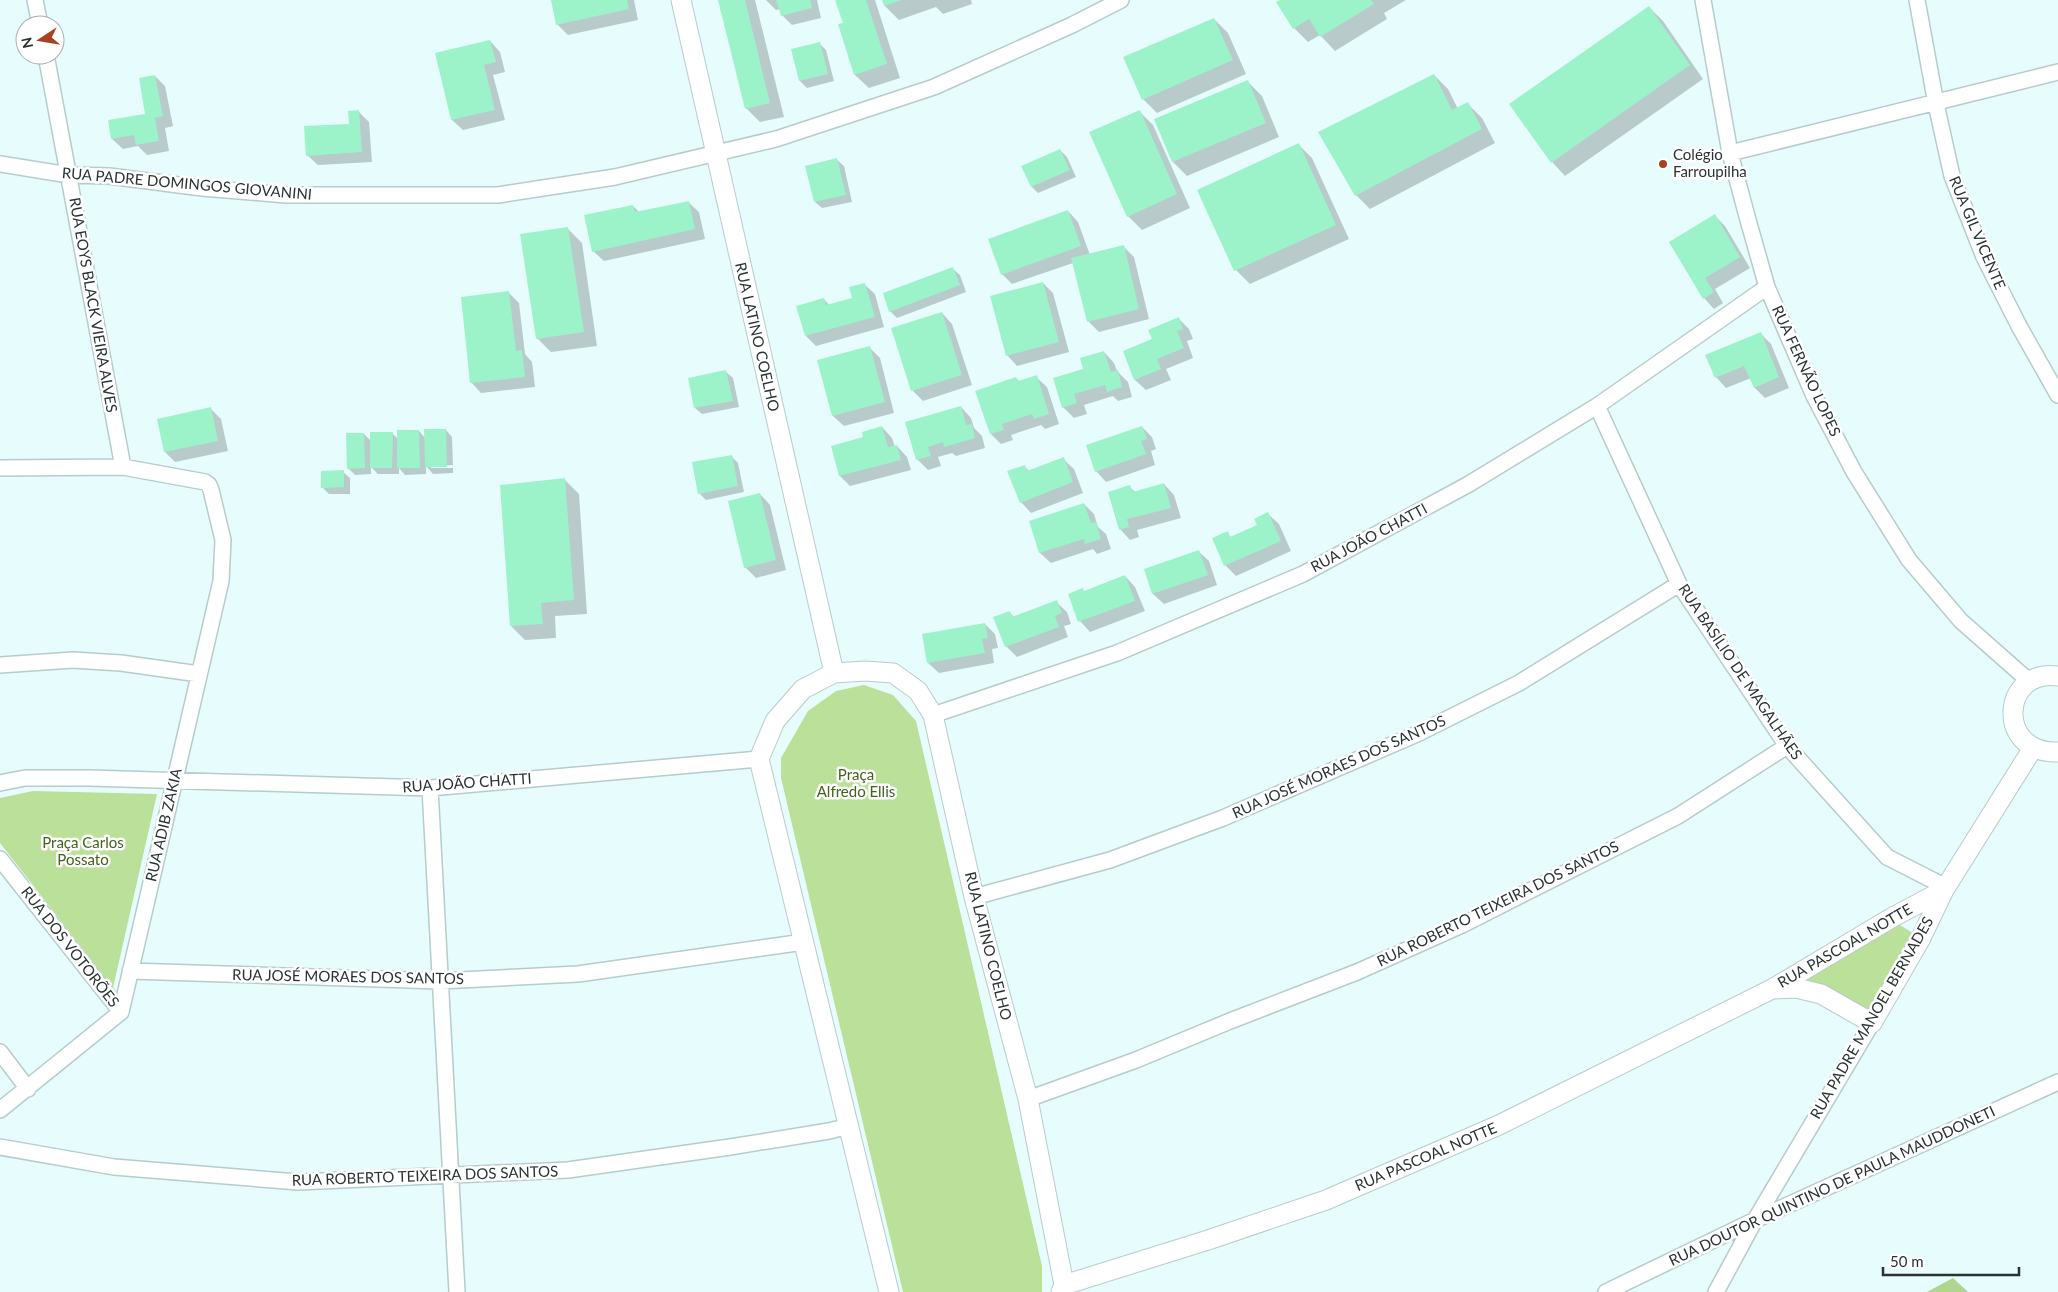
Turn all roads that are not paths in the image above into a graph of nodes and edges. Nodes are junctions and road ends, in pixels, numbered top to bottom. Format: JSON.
{"nodes":[{"id":1,"x":35,"y":0,"type":"edge"},
{"id":2,"x":682,"y":0,"type":"edge"},
{"id":3,"x":1121,"y":0,"type":"edge"},
{"id":4,"x":1703,"y":0,"type":"edge"},
{"id":5,"x":1917,"y":0,"type":"edge"},
{"id":6,"x":38,"y":15,"type":"edge"},
{"id":7,"x":48,"y":65,"type":"edge"},
{"id":8,"x":2058,"y":72,"type":"edge"},
{"id":9,"x":1936,"y":104,"type":"junction"},
{"id":10,"x":1730,"y":152,"type":"junction"},
{"id":11,"x":716,"y":154,"type":"junction"},
{"id":12,"x":0,"y":164,"type":"edge"},
{"id":13,"x":70,"y":175,"type":"junction"},
{"id":14,"x":1768,"y":288,"type":"junction"},
{"id":15,"x":2058,"y":396,"type":"edge"},
{"id":16,"x":1597,"y":406,"type":"junction"},
{"id":17,"x":123,"y":467,"type":"junction"},
{"id":18,"x":0,"y":468,"type":"edge"},
{"id":19,"x":1679,"y":584,"type":"junction"},
{"id":20,"x":0,"y":665,"type":"edge"},
{"id":21,"x":834,"y":673,"type":"junction"},
{"id":22,"x":199,"y":674,"type":"junction"},
{"id":23,"x":2058,"y":676,"type":"edge"},
{"id":24,"x":2029,"y":681,"type":"junction"},
{"id":25,"x":933,"y":715,"type":"junction"},
{"id":26,"x":1787,"y":746,"type":"junction"},
{"id":27,"x":2033,"y":748,"type":"junction"},
{"id":28,"x":2058,"y":752,"type":"edge"},
{"id":29,"x":759,"y":758,"type":"junction"},
{"id":30,"x":174,"y":782,"type":"junction"},
{"id":31,"x":0,"y":783,"type":"edge"},
{"id":32,"x":430,"y":788,"type":"junction"},
{"id":33,"x":0,"y":858,"type":"edge"},
{"id":34,"x":1945,"y":888,"type":"junction"},
{"id":35,"x":974,"y":897,"type":"junction"},
{"id":36,"x":804,"y":942,"type":"junction"},
{"id":37,"x":130,"y":971,"type":"junction"},
{"id":38,"x":440,"y":981,"type":"junction"},
{"id":39,"x":1772,"y":989,"type":"junction"},
{"id":40,"x":120,"y":1012,"type":"junction"},
{"id":41,"x":1872,"y":1022,"type":"junction"},
{"id":42,"x":0,"y":1052,"type":"edge"},
{"id":43,"x":2058,"y":1082,"type":"edge"},
{"id":44,"x":28,"y":1089,"type":"junction"},
{"id":45,"x":1028,"y":1099,"type":"junction"},
{"id":46,"x":0,"y":1110,"type":"edge"},
{"id":47,"x":849,"y":1126,"type":"junction"},
{"id":48,"x":0,"y":1148,"type":"edge"},
{"id":49,"x":451,"y":1176,"type":"junction"},
{"id":50,"x":1755,"y":1220,"type":"junction"},
{"id":51,"x":1063,"y":1289,"type":"edge"},
{"id":52,"x":457,"y":1292,"type":"edge"},
{"id":53,"x":889,"y":1292,"type":"edge"},
{"id":54,"x":1606,"y":1292,"type":"edge"},
{"id":55,"x":1716,"y":1292,"type":"edge"}],
"edges":[{"from":1,"to":6,"type":"street"},
{"from":2,"to":11,"type":"street","name":"RUA LATINO COELHO"},
{"from":3,"to":11,"type":"street","name":"RUA PADRE DOMINGOS GIOVANINI"},
{"from":4,"to":10,"type":"street","name":"RUA FERNÃO LOPES"},
{"from":5,"to":9,"type":"street","name":"RUA GIL VICENTE"},
{"from":7,"to":13,"type":"street","name":"RUA EOYS BLACK VIEIRA ALVES"},
{"from":8,"to":9,"type":"street"},
{"from":9,"to":10,"type":"street"},
{"from":9,"to":15,"type":"street","name":"RUA GIL VICENTE"},
{"from":10,"to":14,"type":"street","name":"RUA FERNÃO LOPES"},
{"from":11,"to":13,"type":"street","name":"RUA PADRE DOMINGOS GIOVANINI"},
{"from":11,"to":21,"type":"street","name":"RUA LATINO COELHO"},
{"from":12,"to":13,"type":"street","name":"RUA PADRE DOMINGOS GIOVANINI"},
{"from":13,"to":17,"type":"street","name":"RUA EOYS BLACK VIEIRA ALVES"},
{"from":14,"to":16,"type":"street","name":"RUA JOÃO CHATTI"},
{"from":14,"to":24,"type":"street","name":"RUA FERNÃO LOPES"},
{"from":16,"to":19,"type":"street","name":"RUA BASÍLIO DE MAGALHÃES"},
{"from":16,"to":25,"type":"street","name":"RUA JOÃO CHATTI"},
{"from":17,"to":18,"type":"street"},
{"from":17,"to":22,"type":"street","name":"RUA ADIB ZAKIA"},
{"from":19,"to":26,"type":"street","name":"RUA BASÍLIO DE MAGALHÃES"},
{"from":19,"to":35,"type":"street","name":"RUA JOSÉ MORAES DOS SANTOS"},
{"from":20,"to":22,"type":"street"},
{"from":21,"to":25,"type":"street","name":"RUA LATINO COELHO"},
{"from":21,"to":29,"type":"street","name":"RUA LATINO COELHO"},
{"from":22,"to":30,"type":"street","name":"RUA ADIB ZAKIA"},
{"from":23,"to":24,"type":"street"},
{"from":24,"to":27,"type":"street"},
{"from":25,"to":35,"type":"street","name":"RUA LATINO COELHO"},
{"from":26,"to":34,"type":"street","name":"RUA BASÍLIO DE MAGALHÃES"},
{"from":26,"to":45,"type":"street","name":"RUA ROBERTO TEIXEIRA DOS SANTOS"},
{"from":27,"to":28,"type":"street"},
{"from":27,"to":34,"type":"street","name":"RUA PADRE MANOEL BERNADES"},
{"from":29,"to":32,"type":"street","name":"RUA JOÃO CHATTI"},
{"from":29,"to":36,"type":"street"},
{"from":30,"to":31,"type":"street","name":"RUA JOÃO CHATTI"},
{"from":30,"to":32,"type":"street","name":"RUA JOÃO CHATTI"},
{"from":30,"to":37,"type":"street","name":"RUA ADIB ZAKIA"},
{"from":32,"to":38,"type":"street"},
{"from":33,"to":40,"type":"street","name":"RUA DOS VOTORÕES"},
{"from":34,"to":39,"type":"street","name":"RUA PASCOAL NOTTE"},
{"from":34,"to":41,"type":"street","name":"RUA PADRE MANOEL BERNADES"},
{"from":35,"to":45,"type":"street","name":"RUA LATINO COELHO"},
{"from":36,"to":38,"type":"street","name":"RUA JOSÉ MORAES DOS SANTOS"},
{"from":36,"to":47,"type":"street"},
{"from":37,"to":38,"type":"street","name":"RUA JOSÉ MORAES DOS SANTOS"},
{"from":37,"to":40,"type":"street","name":"RUA ADIB ZAKIA"},
{"from":38,"to":49,"type":"street"},
{"from":39,"to":41,"type":"street","name":"RUA PASCOAL NOTTE"},
{"from":39,"to":51,"type":"street","name":"RUA PASCOAL NOTTE"},
{"from":40,"to":44,"type":"street"},
{"from":41,"to":50,"type":"street","name":"RUA PADRE MANOEL BERNADES"},
{"from":42,"to":44,"type":"street"},
{"from":43,"to":50,"type":"street","name":"RUA DOUTOR QUINTINO DE PAULA MAUDDONETI"},
{"from":44,"to":46,"type":"street"},
{"from":45,"to":51,"type":"street","name":"RUA LATINO COELHO"},
{"from":47,"to":49,"type":"street","name":"RUA ROBERTO TEIXEIRA DOS SANTOS"},
{"from":47,"to":53,"type":"street"},
{"from":48,"to":49,"type":"street","name":"RUA ROBERTO TEIXEIRA DOS SANTOS"},
{"from":49,"to":52,"type":"street"},
{"from":50,"to":54,"type":"street","name":"RUA DOUTOR QUINTINO DE PAULA MAUDDONETI"},
{"from":50,"to":55,"type":"street","name":"RUA PADRE MANOEL BERNADES"}]}
